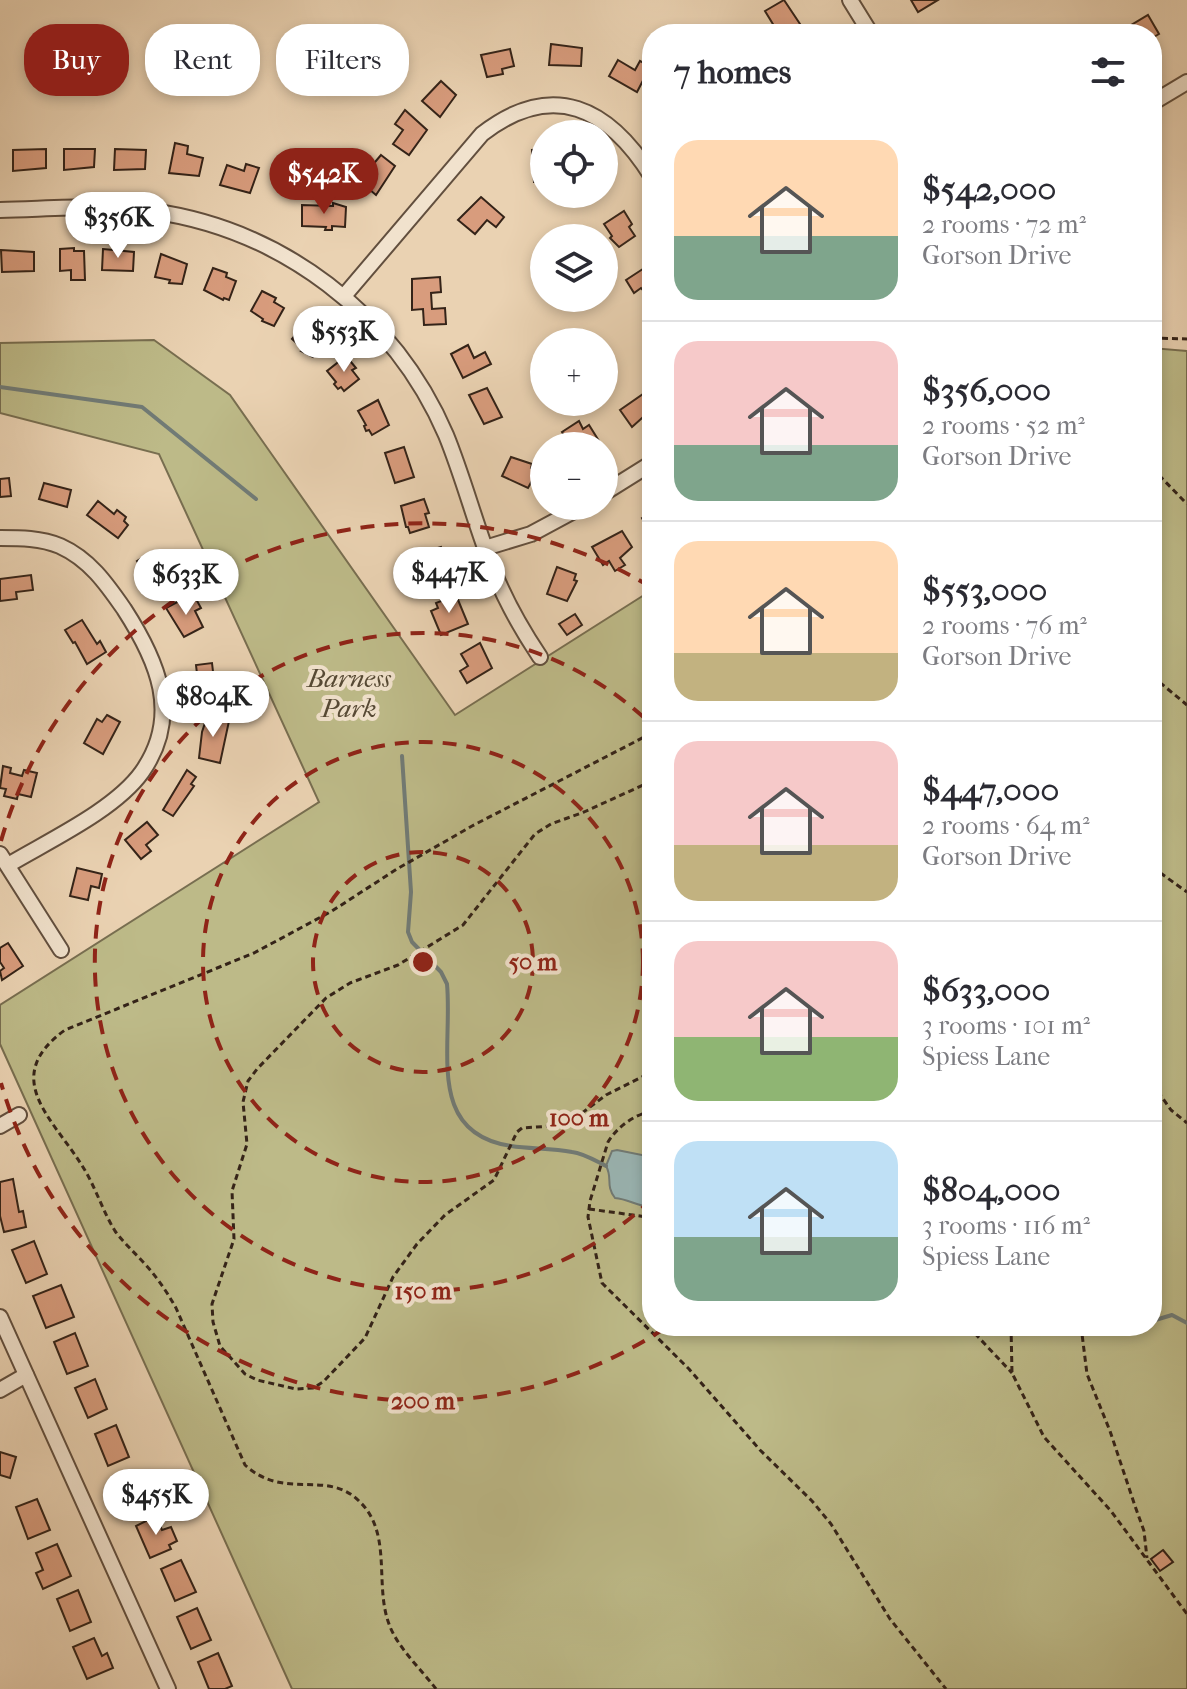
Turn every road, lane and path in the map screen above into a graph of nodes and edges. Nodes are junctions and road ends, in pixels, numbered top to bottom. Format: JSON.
{"nodes":[{"id":1,"x":850,"y":0,"type":"edge"},
{"id":2,"x":865,"y":24,"type":"edge"},
{"id":3,"x":1187,"y":82,"type":"edge"},
{"id":4,"x":1162,"y":97,"type":"edge"},
{"id":5,"x":642,"y":162,"type":"edge"},
{"id":6,"x":0,"y":210,"type":"edge"},
{"id":7,"x":344,"y":296,"type":"junction"},
{"id":8,"x":1162,"y":338,"type":"edge"},
{"id":9,"x":1187,"y":339,"type":"edge"},
{"id":10,"x":642,"y":469,"type":"edge"},
{"id":11,"x":1162,"y":478,"type":"edge"},
{"id":12,"x":618,"y":484,"type":"edge"},
{"id":13,"x":1187,"y":504,"type":"edge"},
{"id":14,"x":557,"y":520,"type":"edge"},
{"id":15,"x":0,"y":538,"type":"edge"},
{"id":16,"x":485,"y":548,"type":"junction"},
{"id":17,"x":540,"y":657,"type":"dead end"},
{"id":18,"x":1162,"y":684,"type":"edge"},
{"id":19,"x":1187,"y":705,"type":"edge"},
{"id":20,"x":642,"y":738,"type":"edge"},
{"id":21,"x":642,"y":786,"type":"edge"},
{"id":22,"x":4,"y":859,"type":"edge"},
{"id":23,"x":1162,"y":874,"type":"edge"},
{"id":24,"x":1187,"y":892,"type":"edge"},
{"id":25,"x":61,"y":950,"type":"dead end"},
{"id":26,"x":642,"y":1077,"type":"edge"},
{"id":27,"x":1162,"y":1097,"type":"edge"},
{"id":28,"x":642,"y":1113,"type":"edge"},
{"id":29,"x":19,"y":1115,"type":"dead end"},
{"id":30,"x":1187,"y":1123,"type":"edge"},
{"id":31,"x":0,"y":1126,"type":"edge"},
{"id":32,"x":589,"y":1209,"type":"junction"},
{"id":33,"x":642,"y":1216,"type":"edge"},
{"id":34,"x":0,"y":1317,"type":"edge"},
{"id":35,"x":642,"y":1323,"type":"edge"},
{"id":36,"x":656,"y":1336,"type":"edge"},
{"id":37,"x":977,"y":1336,"type":"edge"},
{"id":38,"x":1011,"y":1336,"type":"edge"},
{"id":39,"x":1082,"y":1336,"type":"edge"},
{"id":40,"x":1012,"y":1373,"type":"junction"},
{"id":41,"x":26,"y":1375,"type":"junction"},
{"id":42,"x":0,"y":1390,"type":"edge"},
{"id":43,"x":1147,"y":1562,"type":"junction"},
{"id":44,"x":1187,"y":1614,"type":"edge"},
{"id":45,"x":168,"y":1689,"type":"edge"},
{"id":46,"x":436,"y":1689,"type":"edge"},
{"id":47,"x":946,"y":1689,"type":"edge"}],
"edges":[{"from":1,"to":2,"type":"street"},
{"from":3,"to":4,"type":"street"},
{"from":5,"to":7,"type":"street"},
{"from":6,"to":7,"type":"street"},
{"from":7,"to":16,"type":"street"},
{"from":8,"to":9,"type":"path"},
{"from":10,"to":12,"type":"street"},
{"from":11,"to":13,"type":"path"},
{"from":14,"to":16,"type":"street"},
{"from":15,"to":22,"type":"street"},
{"from":16,"to":17,"type":"street"},
{"from":18,"to":19,"type":"path"},
{"from":20,"to":46,"type":"path"},
{"from":21,"to":26,"type":"path"},
{"from":22,"to":25,"type":"street"},
{"from":23,"to":24,"type":"path"},
{"from":27,"to":30,"type":"path"},
{"from":28,"to":32,"type":"path"},
{"from":29,"to":31,"type":"street"},
{"from":32,"to":33,"type":"path"},
{"from":32,"to":35,"type":"path"},
{"from":34,"to":41,"type":"street"},
{"from":36,"to":47,"type":"path"},
{"from":37,"to":40,"type":"path"},
{"from":38,"to":40,"type":"path"},
{"from":39,"to":43,"type":"path"},
{"from":40,"to":43,"type":"path"},
{"from":41,"to":42,"type":"street"},
{"from":41,"to":45,"type":"street"},
{"from":43,"to":44,"type":"path"}]}
